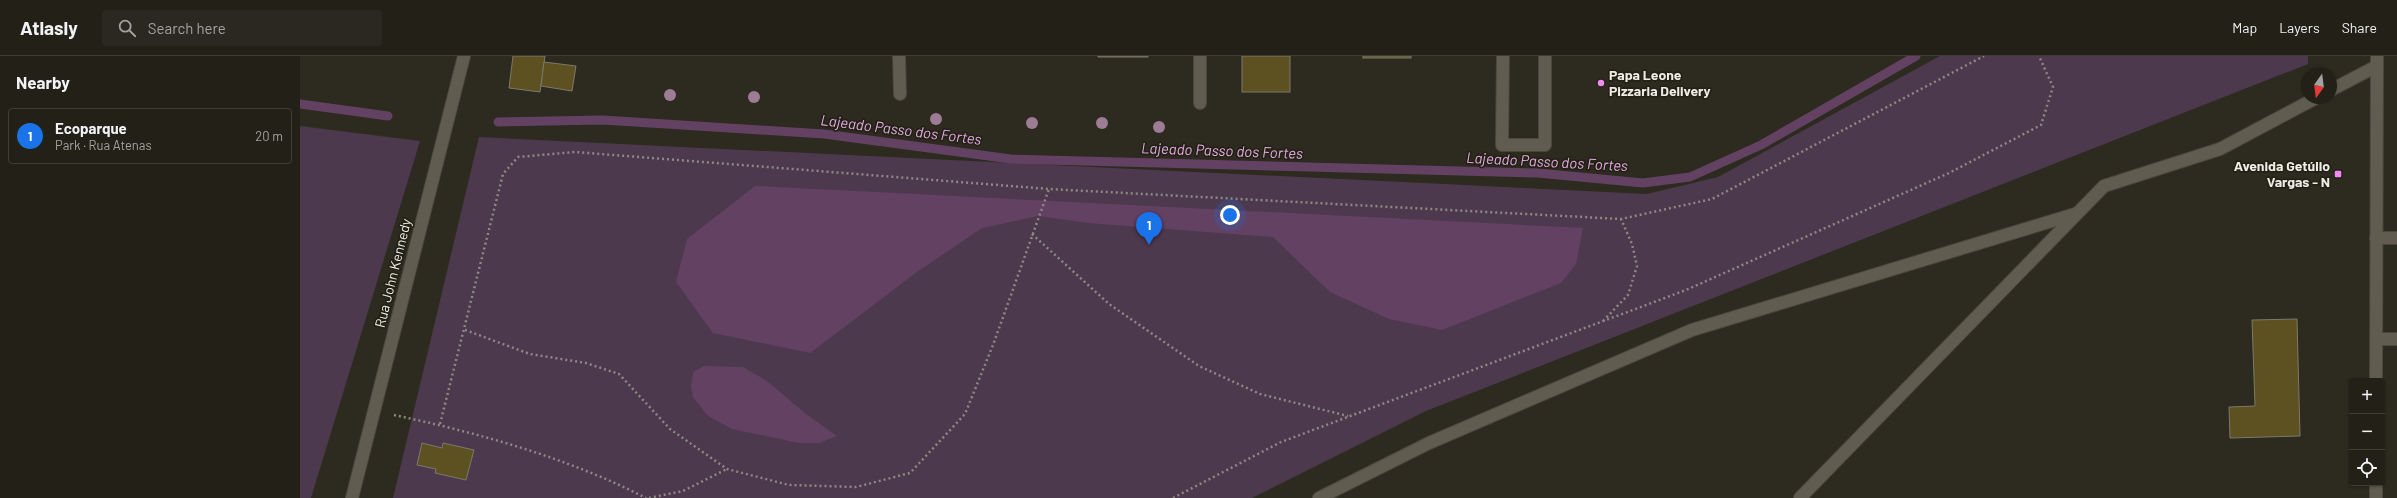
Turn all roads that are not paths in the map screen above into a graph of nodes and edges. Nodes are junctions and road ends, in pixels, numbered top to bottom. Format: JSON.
{"nodes":[{"id":1,"x":464,"y":56,"type":"edge"},
{"id":2,"x":898,"y":56,"type":"edge"},
{"id":3,"x":1200,"y":56,"type":"edge"},
{"id":4,"x":1503,"y":56,"type":"edge"},
{"id":5,"x":1546,"y":56,"type":"edge"},
{"id":6,"x":2377,"y":61,"type":"edge"},
{"id":7,"x":2337,"y":86,"type":"edge"},
{"id":8,"x":900,"y":94,"type":"dead end"},
{"id":9,"x":1200,"y":102,"type":"dead end"},
{"id":10,"x":2305,"y":104,"type":"edge"},
{"id":11,"x":2075,"y":214,"type":"junction"},
{"id":12,"x":2376,"y":238,"type":"junction"},
{"id":13,"x":2397,"y":238,"type":"edge"},
{"id":14,"x":2376,"y":339,"type":"junction"},
{"id":15,"x":2397,"y":339,"type":"edge"},
{"id":16,"x":2376,"y":378,"type":"edge"},
{"id":17,"x":2376,"y":486,"type":"edge"},
{"id":18,"x":352,"y":498,"type":"edge"},
{"id":19,"x":1319,"y":498,"type":"edge"},
{"id":20,"x":1800,"y":498,"type":"edge"},
{"id":21,"x":2376,"y":498,"type":"edge"}],
"edges":[{"from":1,"to":18,"type":"street","name":"Rua John Kennedy"},
{"from":2,"to":8,"type":"street"},
{"from":3,"to":9,"type":"street"},
{"from":4,"to":5,"type":"street"},
{"from":6,"to":7,"type":"street"},
{"from":6,"to":12,"type":"street"},
{"from":10,"to":11,"type":"street"},
{"from":11,"to":19,"type":"street"},
{"from":11,"to":20,"type":"street"},
{"from":12,"to":13,"type":"street"},
{"from":12,"to":14,"type":"street"},
{"from":14,"to":15,"type":"street"},
{"from":14,"to":16,"type":"street"},
{"from":17,"to":21,"type":"street"}]}
